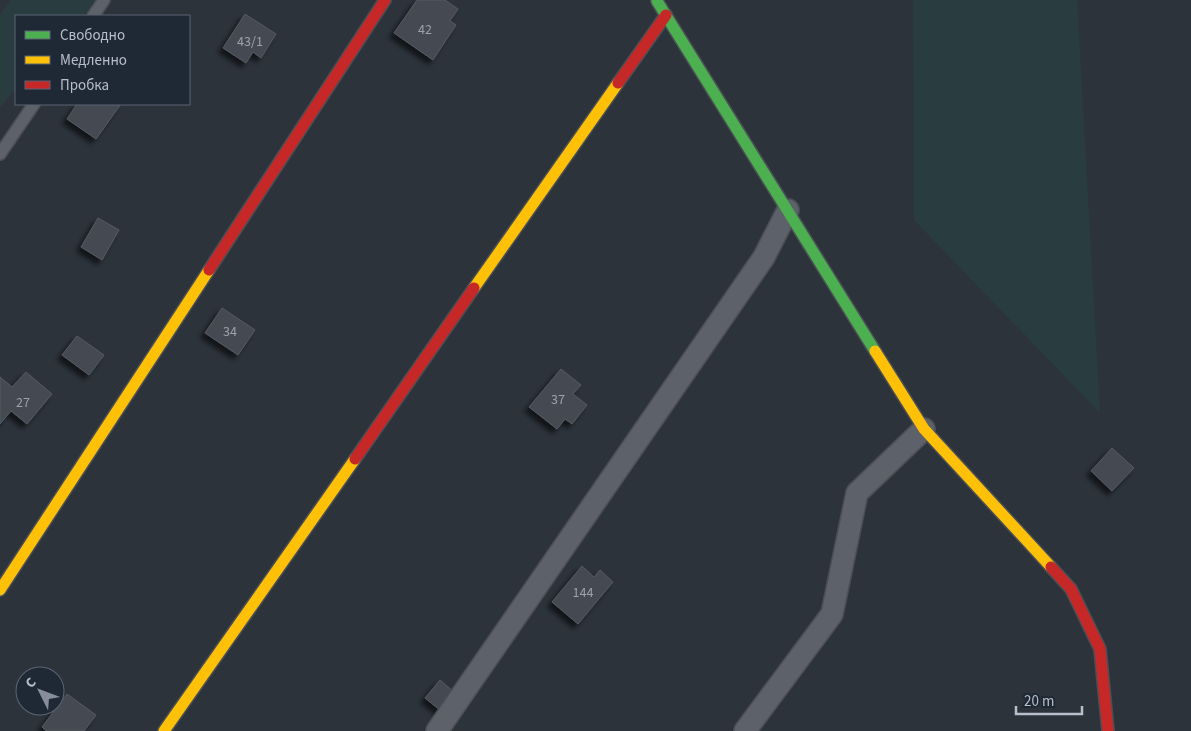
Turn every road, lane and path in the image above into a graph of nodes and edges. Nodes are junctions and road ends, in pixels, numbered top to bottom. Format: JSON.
{"nodes":[{"id":1,"x":104,"y":0,"type":"edge"},
{"id":2,"x":385,"y":0,"type":"edge"},
{"id":3,"x":656,"y":0,"type":"edge"},
{"id":4,"x":94,"y":15,"type":"edge"},
{"id":5,"x":666,"y":15,"type":"junction"},
{"id":6,"x":33,"y":105,"type":"edge"},
{"id":7,"x":0,"y":154,"type":"edge"},
{"id":8,"x":788,"y":210,"type":"junction"},
{"id":9,"x":924,"y":429,"type":"junction"},
{"id":10,"x":0,"y":590,"type":"edge"},
{"id":11,"x":164,"y":731,"type":"edge"},
{"id":12,"x":437,"y":731,"type":"edge"},
{"id":13,"x":745,"y":731,"type":"edge"},
{"id":14,"x":1108,"y":731,"type":"edge"}],
"edges":[{"from":1,"to":4,"type":"lane"},
{"from":2,"to":10,"type":"street"},
{"from":3,"to":5,"type":"street"},
{"from":5,"to":8,"type":"street"},
{"from":5,"to":11,"type":"street"},
{"from":6,"to":7,"type":"lane"},
{"from":8,"to":9,"type":"street"},
{"from":8,"to":12,"type":"street"},
{"from":9,"to":13,"type":"street"},
{"from":9,"to":14,"type":"street"}]}
